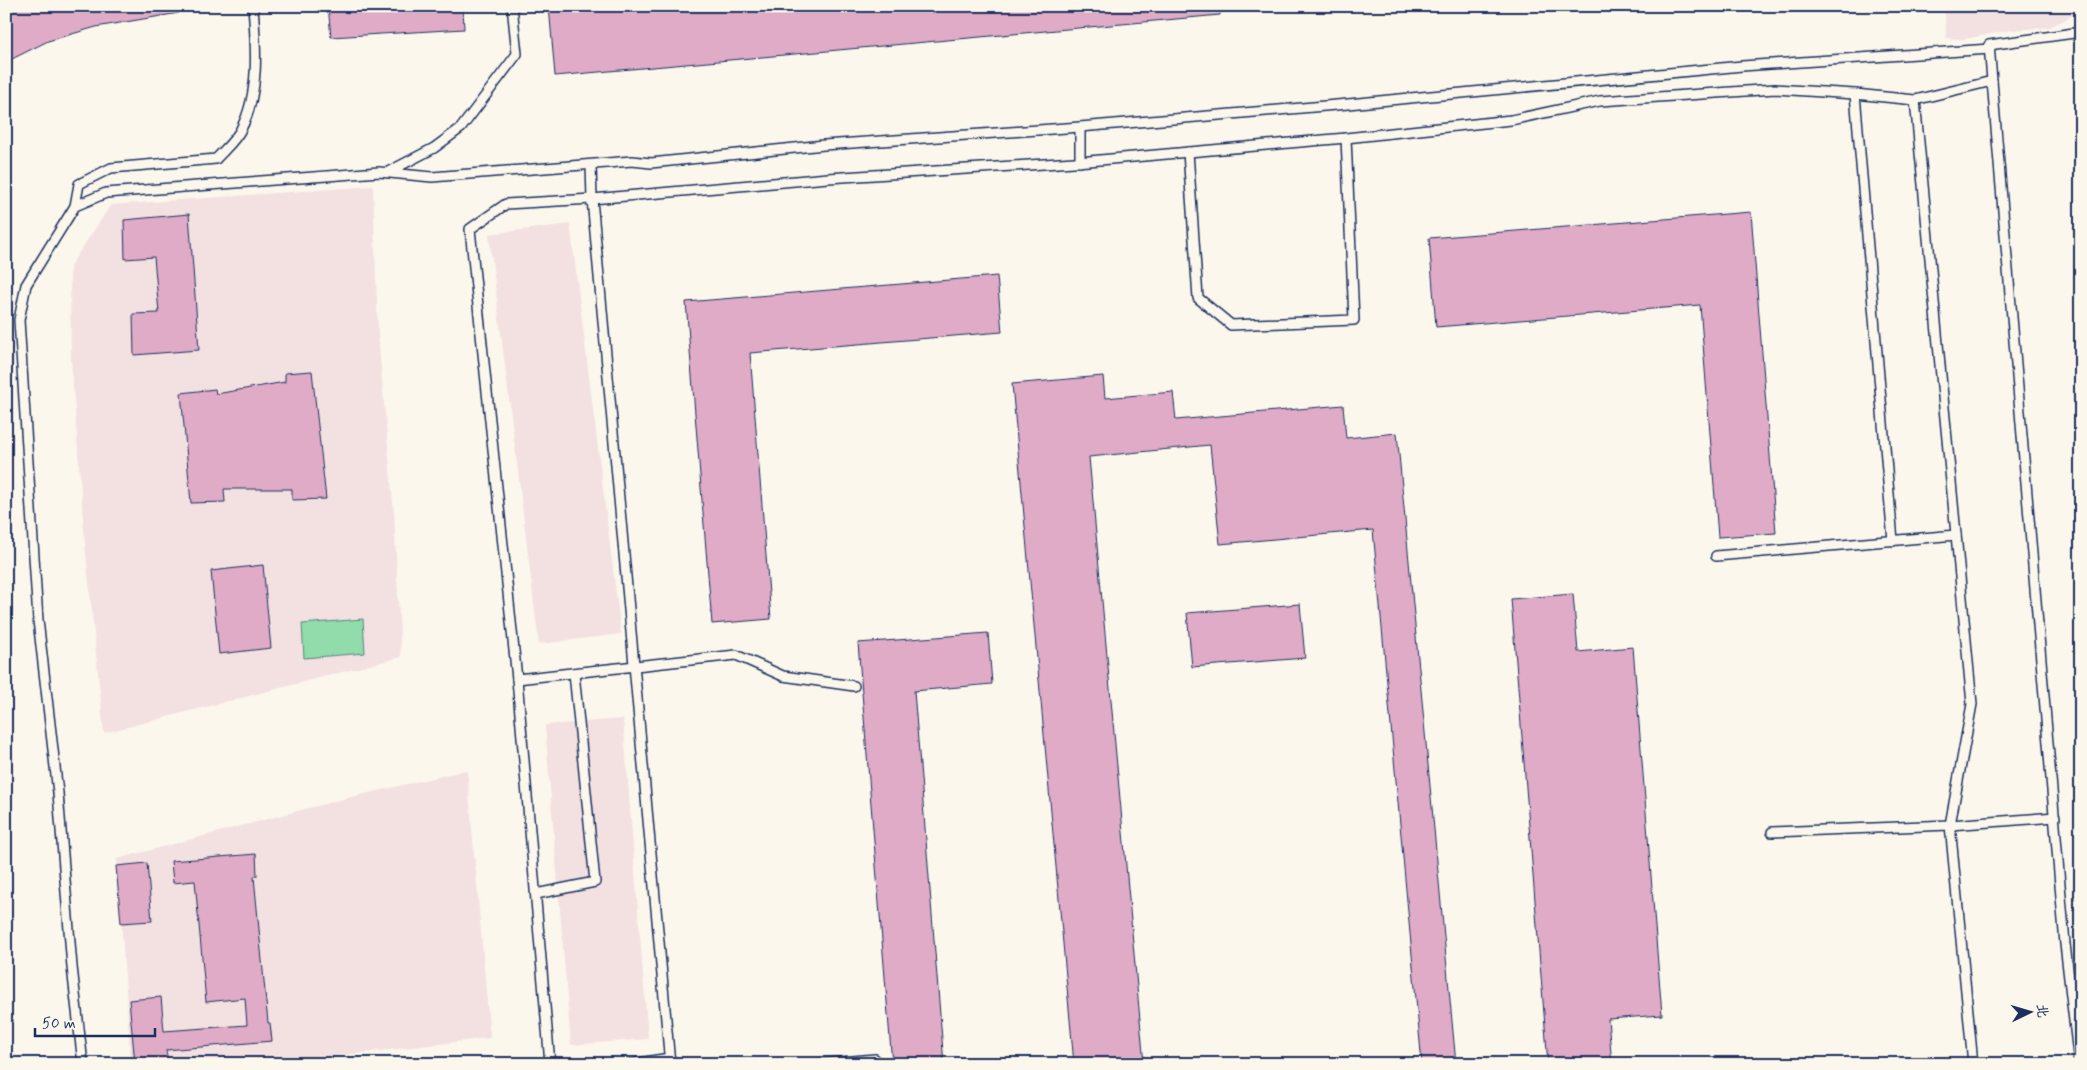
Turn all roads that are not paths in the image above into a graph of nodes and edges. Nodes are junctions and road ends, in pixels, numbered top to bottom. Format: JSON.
{"nodes":[{"id":1,"x":253,"y":6,"type":"edge"},
{"id":2,"x":512,"y":6,"type":"edge"},
{"id":3,"x":2081,"y":32,"type":"edge"},
{"id":4,"x":1990,"y":50,"type":"junction"},
{"id":5,"x":1992,"y":80,"type":"junction"},
{"id":6,"x":1855,"y":94,"type":"junction"},
{"id":7,"x":1915,"y":100,"type":"junction"},
{"id":8,"x":1080,"y":127,"type":"junction"},
{"id":9,"x":1346,"y":138,"type":"junction"},
{"id":10,"x":1188,"y":152,"type":"junction"},
{"id":11,"x":1080,"y":162,"type":"junction"},
{"id":12,"x":591,"y":165,"type":"junction"},
{"id":13,"x":390,"y":172,"type":"junction"},
{"id":14,"x":592,"y":200,"type":"junction"},
{"id":15,"x":75,"y":206,"type":"junction"},
{"id":16,"x":1956,"y":535,"type":"junction"},
{"id":17,"x":1893,"y":541,"type":"junction"},
{"id":18,"x":1716,"y":556,"type":"dead end"},
{"id":19,"x":634,"y":667,"type":"junction"},
{"id":20,"x":574,"y":673,"type":"junction"},
{"id":21,"x":517,"y":679,"type":"junction"},
{"id":22,"x":854,"y":686,"type":"dead end"},
{"id":23,"x":2055,"y":816,"type":"junction"},
{"id":24,"x":1950,"y":825,"type":"junction"},
{"id":25,"x":1772,"y":832,"type":"dead end"},
{"id":26,"x":536,"y":894,"type":"junction"},
{"id":27,"x":875,"y":1059,"type":"dead end"},
{"id":28,"x":670,"y":1061,"type":"edge"},
{"id":29,"x":82,"y":1064,"type":"edge"},
{"id":30,"x":550,"y":1064,"type":"edge"},
{"id":31,"x":631,"y":1064,"type":"edge"},
{"id":32,"x":818,"y":1064,"type":"edge"},
{"id":33,"x":1973,"y":1064,"type":"edge"},
{"id":34,"x":2079,"y":1064,"type":"edge"}],
"edges":[{"from":1,"to":15,"type":"lane"},
{"from":2,"to":13,"type":"lane"},
{"from":3,"to":4,"type":"lane"},
{"from":4,"to":5,"type":"lane"},
{"from":4,"to":8,"type":"lane"},
{"from":5,"to":7,"type":"lane"},
{"from":5,"to":23,"type":"lane"},
{"from":6,"to":7,"type":"lane"},
{"from":6,"to":9,"type":"lane"},
{"from":6,"to":17,"type":"lane"},
{"from":7,"to":16,"type":"lane"},
{"from":8,"to":11,"type":"lane"},
{"from":8,"to":12,"type":"lane"},
{"from":9,"to":10,"type":"lane"},
{"from":9,"to":10,"type":"lane"},
{"from":10,"to":11,"type":"lane"},
{"from":11,"to":14,"type":"lane"},
{"from":12,"to":13,"type":"lane"},
{"from":12,"to":14,"type":"lane"},
{"from":13,"to":15,"type":"lane"},
{"from":14,"to":19,"type":"lane"},
{"from":14,"to":21,"type":"lane"},
{"from":15,"to":29,"type":"lane"},
{"from":16,"to":17,"type":"lane"},
{"from":16,"to":24,"type":"lane"},
{"from":17,"to":18,"type":"lane"},
{"from":19,"to":20,"type":"lane"},
{"from":19,"to":22,"type":"lane"},
{"from":19,"to":28,"type":"lane"},
{"from":20,"to":21,"type":"lane"},
{"from":20,"to":26,"type":"lane"},
{"from":21,"to":26,"type":"lane"},
{"from":23,"to":24,"type":"lane"},
{"from":23,"to":34,"type":"lane"},
{"from":24,"to":25,"type":"lane"},
{"from":24,"to":33,"type":"lane"},
{"from":26,"to":30,"type":"lane"},
{"from":27,"to":32,"type":"lane"},
{"from":28,"to":31,"type":"lane"}]}
